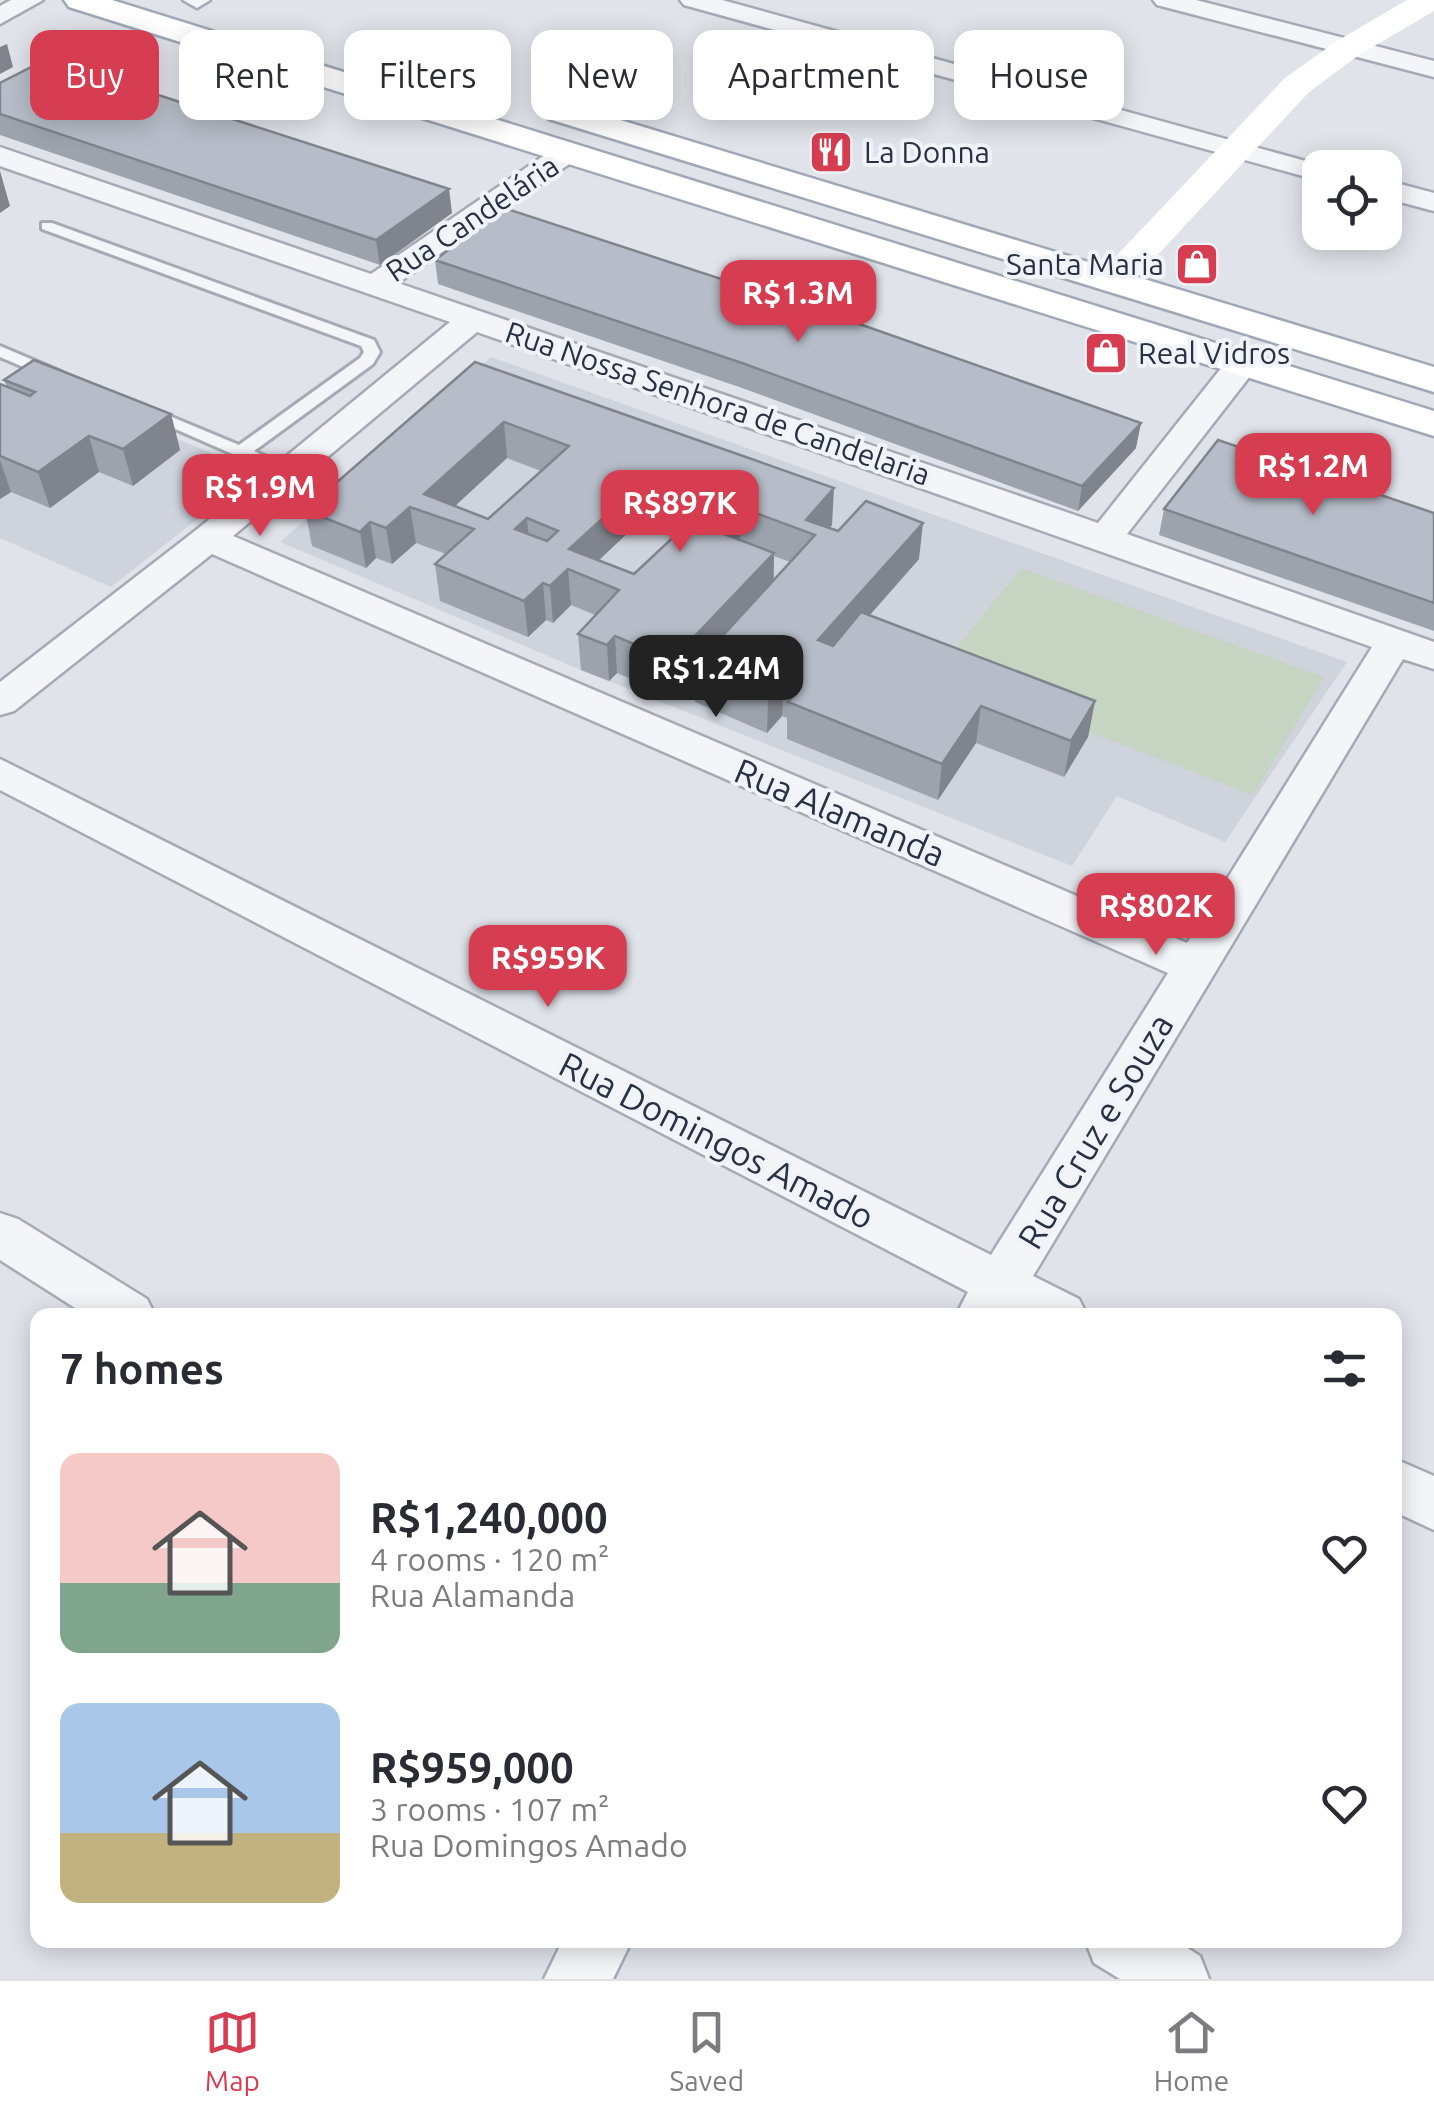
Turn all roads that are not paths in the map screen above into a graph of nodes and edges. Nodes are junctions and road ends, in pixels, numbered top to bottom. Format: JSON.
{"nodes":[{"id":1,"x":30,"y":0,"type":"edge"},
{"id":2,"x":80,"y":0,"type":"edge"},
{"id":3,"x":196,"y":0,"type":"edge"},
{"id":4,"x":693,"y":0,"type":"edge"},
{"id":5,"x":1166,"y":0,"type":"edge"},
{"id":6,"x":1430,"y":0,"type":"edge"},
{"id":7,"x":229,"y":10,"type":"dead end"},
{"id":8,"x":0,"y":16,"type":"edge"},
{"id":9,"x":179,"y":30,"type":"edge"},
{"id":10,"x":324,"y":45,"type":"dead end"},
{"id":11,"x":1348,"y":48,"type":"junction"},
{"id":12,"x":324,"y":54,"type":"edge"},
{"id":13,"x":1434,"y":68,"type":"edge"},
{"id":14,"x":526,"y":102,"type":"dead end"},
{"id":15,"x":466,"y":120,"type":"edge"},
{"id":16,"x":1232,"y":150,"type":"junction"},
{"id":17,"x":568,"y":152,"type":"junction"},
{"id":18,"x":0,"y":156,"type":"edge"},
{"id":19,"x":1302,"y":168,"type":"edge"},
{"id":20,"x":1402,"y":194,"type":"edge"},
{"id":21,"x":1434,"y":202,"type":"edge"},
{"id":22,"x":47,"y":226,"type":"dead end"},
{"id":23,"x":884,"y":252,"type":"junction"},
{"id":24,"x":1113,"y":280,"type":"junction"},
{"id":25,"x":375,"y":284,"type":"junction"},
{"id":26,"x":473,"y":318,"type":"junction"},
{"id":27,"x":5,"y":359,"type":"edge"},
{"id":28,"x":1242,"y":364,"type":"junction"},
{"id":29,"x":67,"y":380,"type":"edge"},
{"id":30,"x":1434,"y":380,"type":"edge"},
{"id":31,"x":136,"y":409,"type":"edge"},
{"id":32,"x":1434,"y":424,"type":"edge"},
{"id":33,"x":240,"y":452,"type":"junction"},
{"id":34,"x":289,"y":472,"type":"junction"},
{"id":35,"x":1106,"y":538,"type":"junction"},
{"id":36,"x":208,"y":539,"type":"junction"},
{"id":37,"x":1414,"y":648,"type":"edge"},
{"id":38,"x":0,"y":702,"type":"edge"},
{"id":39,"x":0,"y":773,"type":"edge"},
{"id":40,"x":1196,"y":966,"type":"junction"},
{"id":41,"x":0,"y":1234,"type":"edge"},
{"id":42,"x":992,"y":1300,"type":"edge"},
{"id":43,"x":118,"y":1308,"type":"edge"},
{"id":44,"x":1029,"y":1308,"type":"edge"},
{"id":45,"x":1402,"y":1488,"type":"edge"},
{"id":46,"x":1434,"y":1504,"type":"edge"},
{"id":47,"x":595,"y":1948,"type":"edge"},
{"id":48,"x":1130,"y":1948,"type":"edge"},
{"id":49,"x":576,"y":1979,"type":"edge"},
{"id":50,"x":1178,"y":1979,"type":"edge"}],
"edges":[{"from":1,"to":8,"type":"street"},
{"from":2,"to":9,"type":"main road"},
{"from":3,"to":7,"type":"main road"},
{"from":4,"to":16,"type":"street"},
{"from":5,"to":11,"type":"street"},
{"from":6,"to":11,"type":"main road"},
{"from":10,"to":12,"type":"main road"},
{"from":11,"to":13,"type":"street"},
{"from":11,"to":16,"type":"main road"},
{"from":14,"to":24,"type":"main road"},
{"from":15,"to":17,"type":"main road"},
{"from":16,"to":19,"type":"street"},
{"from":16,"to":24,"type":"main road"},
{"from":17,"to":23,"type":"main road"},
{"from":17,"to":25,"type":"street","name":"Rua Candelária"},
{"from":18,"to":25,"type":"street","name":"Rua Nossa Senhora de Candelaria"},
{"from":20,"to":21,"type":"street"},
{"from":22,"to":33,"type":"lane"},
{"from":23,"to":24,"type":"main road"},
{"from":23,"to":28,"type":"main road"},
{"from":24,"to":30,"type":"main road"},
{"from":25,"to":26,"type":"street","name":"Rua Nossa Senhora de Candelaria"},
{"from":26,"to":34,"type":"street"},
{"from":26,"to":35,"type":"street","name":"Rua Nossa Senhora de Candelaria"},
{"from":27,"to":29,"type":"lane"},
{"from":28,"to":32,"type":"main road"},
{"from":28,"to":35,"type":"street"},
{"from":31,"to":33,"type":"lane"},
{"from":33,"to":34,"type":"lane"},
{"from":34,"to":36,"type":"street"},
{"from":35,"to":37,"type":"street","name":"Rua Nossa Senhora de Candelaria"},
{"from":36,"to":38,"type":"street"},
{"from":36,"to":40,"type":"street","name":"Rua Alamanda"},
{"from":37,"to":40,"type":"street","name":"Rua Cruz e Souza"},
{"from":39,"to":42,"type":"street","name":"Rua Domingos Amado"},
{"from":40,"to":42,"type":"street","name":"Rua Cruz e Souza"},
{"from":41,"to":43,"type":"street"},
{"from":42,"to":44,"type":"street","name":"Rua Domingos Amado"},
{"from":45,"to":46,"type":"street"},
{"from":47,"to":49,"type":"street"},
{"from":48,"to":50,"type":"street"}]}
